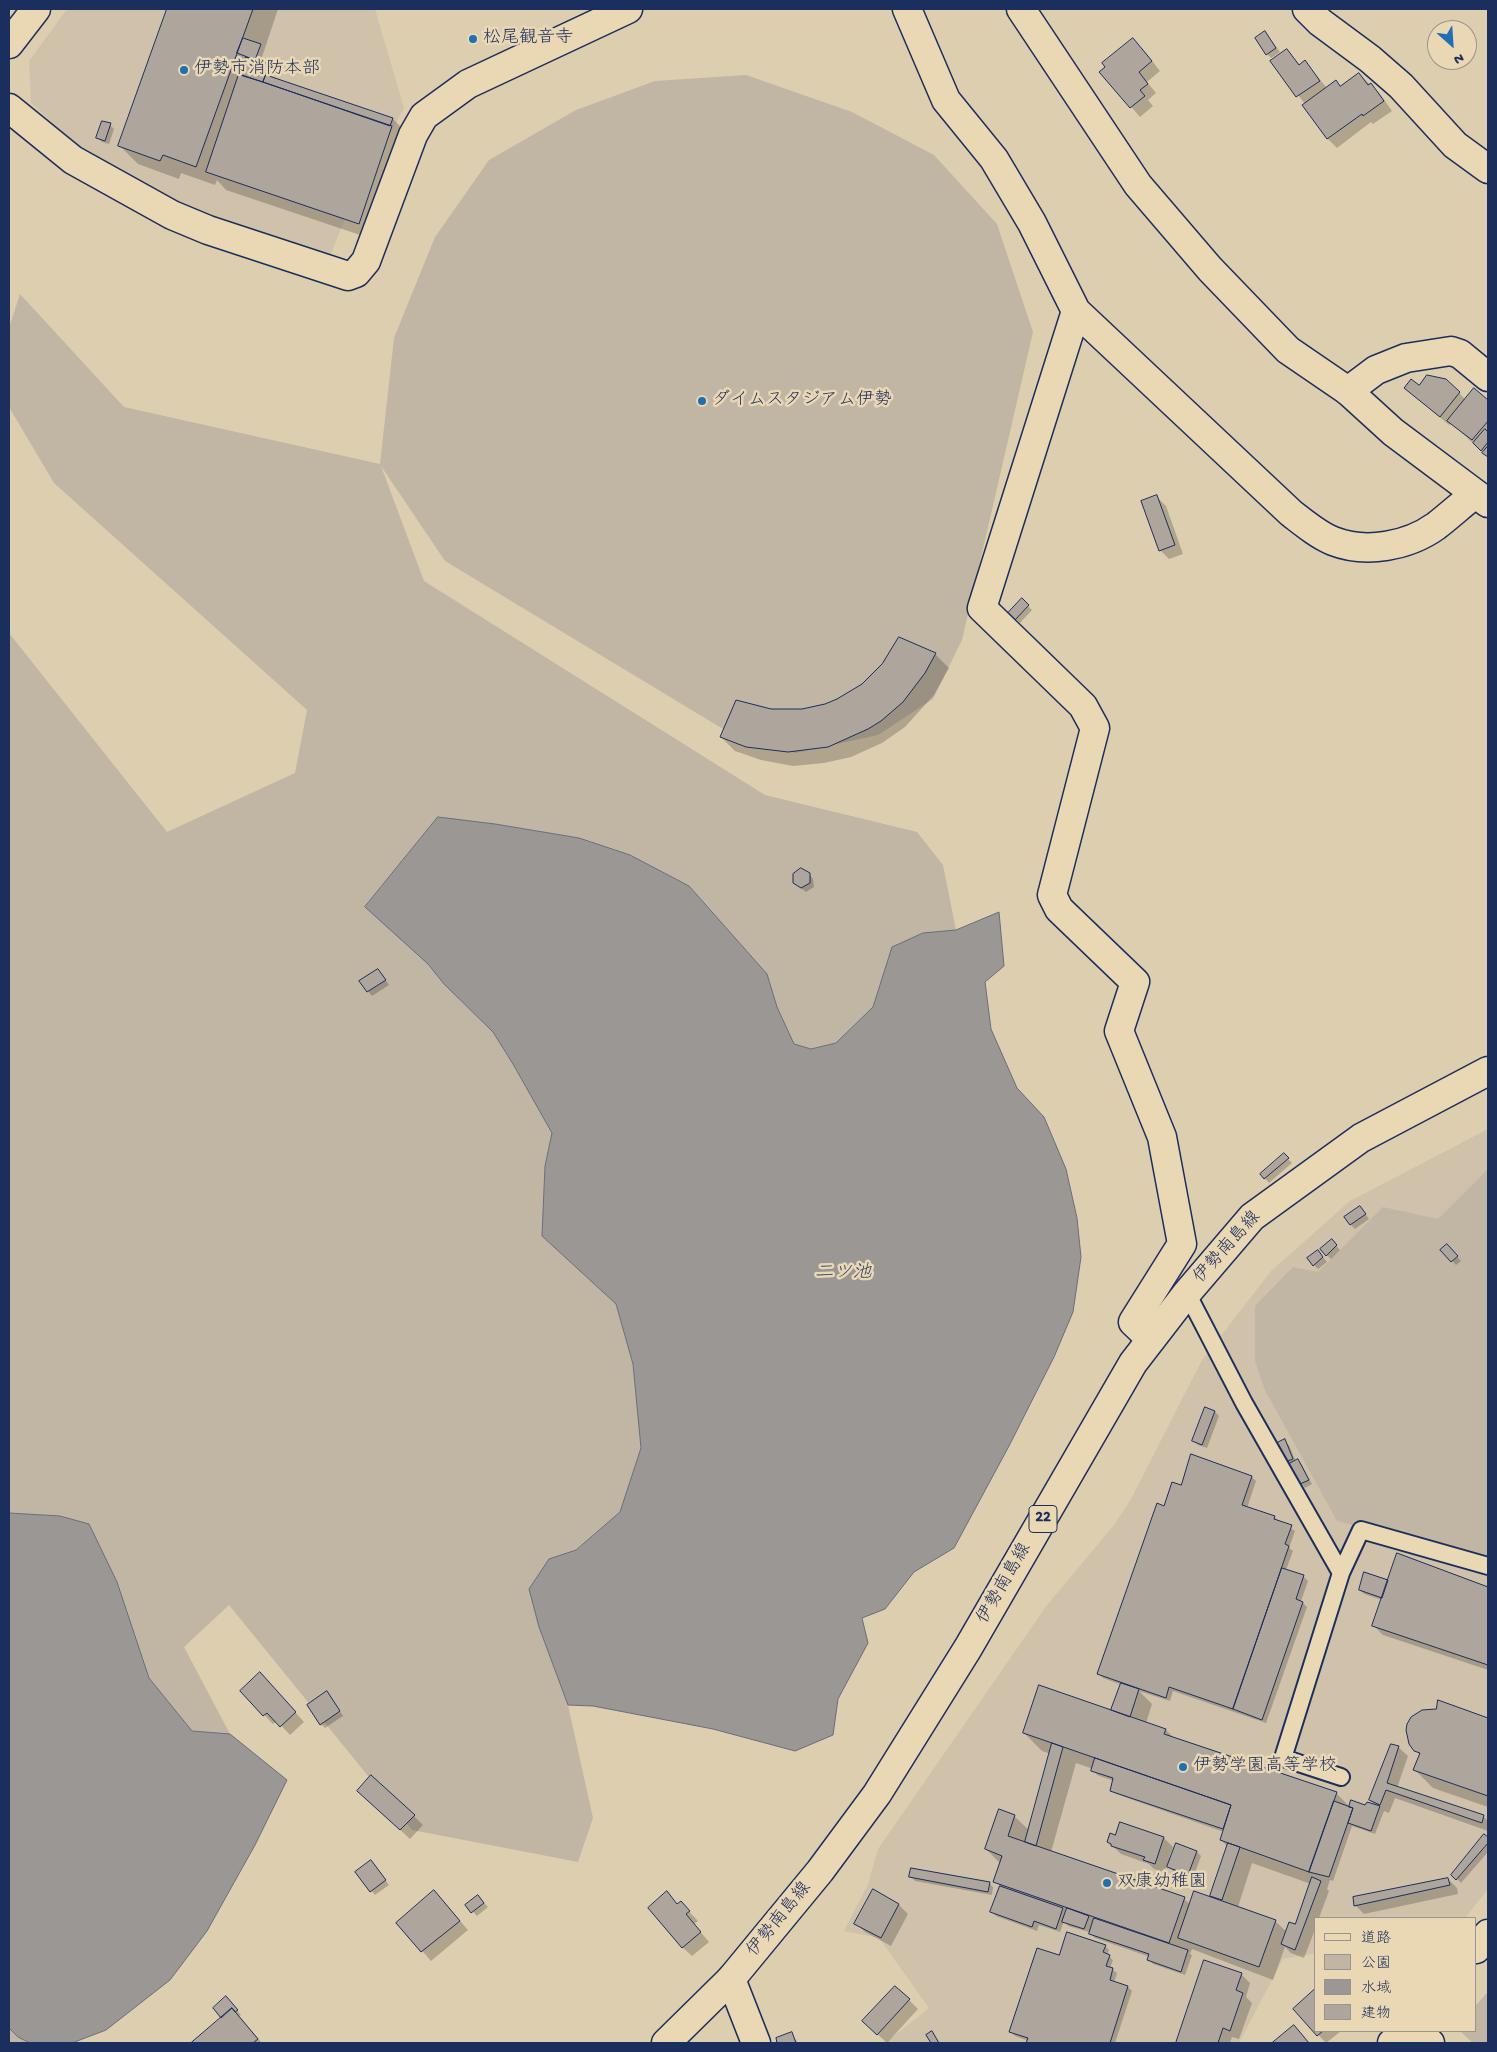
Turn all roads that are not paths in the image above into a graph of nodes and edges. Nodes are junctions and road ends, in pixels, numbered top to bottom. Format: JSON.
{"nodes":[{"id":1,"x":36,"y":9,"type":"edge"},
{"id":2,"x":628,"y":9,"type":"edge"},
{"id":3,"x":907,"y":9,"type":"edge"},
{"id":4,"x":1021,"y":9,"type":"edge"},
{"id":5,"x":1307,"y":9,"type":"edge"},
{"id":6,"x":9,"y":44,"type":"edge"},
{"id":7,"x":9,"y":108,"type":"edge"},
{"id":8,"x":1488,"y":169,"type":"edge"},
{"id":9,"x":1076,"y":312,"type":"junction"},
{"id":10,"x":1488,"y":377,"type":"edge"},
{"id":11,"x":1348,"y":391,"type":"junction"},
{"id":12,"x":1481,"y":498,"type":"edge"},
{"id":13,"x":1488,"y":1071,"type":"edge"},
{"id":14,"x":1187,"y":1294,"type":"junction"},
{"id":15,"x":1151,"y":1339,"type":"junction"},
{"id":16,"x":1488,"y":1566,"type":"edge"},
{"id":17,"x":1341,"y":1573,"type":"junction"},
{"id":18,"x":1341,"y":1777,"type":"dead end"},
{"id":19,"x":1488,"y":1934,"type":"edge"},
{"id":20,"x":1477,"y":1947,"type":"edge"},
{"id":21,"x":731,"y":1979,"type":"junction"},
{"id":22,"x":1403,"y":2032,"type":"edge"},
{"id":23,"x":1418,"y":2032,"type":"edge"},
{"id":24,"x":666,"y":2043,"type":"edge"},
{"id":25,"x":756,"y":2043,"type":"edge"},
{"id":26,"x":1392,"y":2043,"type":"edge"},
{"id":27,"x":1430,"y":2043,"type":"edge"}],
"edges":[{"from":1,"to":6,"type":"main road"},
{"from":2,"to":7,"type":"main road"},
{"from":3,"to":9,"type":"main road"},
{"from":4,"to":11,"type":"main road"},
{"from":5,"to":8,"type":"main road"},
{"from":9,"to":12,"type":"main road"},
{"from":9,"to":15,"type":"main road"},
{"from":10,"to":11,"type":"main road"},
{"from":11,"to":12,"type":"main road"},
{"from":13,"to":14,"type":"main road","name":"伊勢南島線","number":"22"},
{"from":14,"to":15,"type":"main road","name":"伊勢南島線","number":"22"},
{"from":14,"to":17,"type":"lane"},
{"from":15,"to":21,"type":"main road","name":"伊勢南島線","number":"22"},
{"from":16,"to":17,"type":"lane"},
{"from":17,"to":18,"type":"lane"},
{"from":19,"to":20,"type":"main road"},
{"from":21,"to":24,"type":"main road","name":"伊勢南島線","number":"22"},
{"from":21,"to":25,"type":"main road"},
{"from":22,"to":26,"type":"main road"},
{"from":23,"to":27,"type":"main road"}]}
